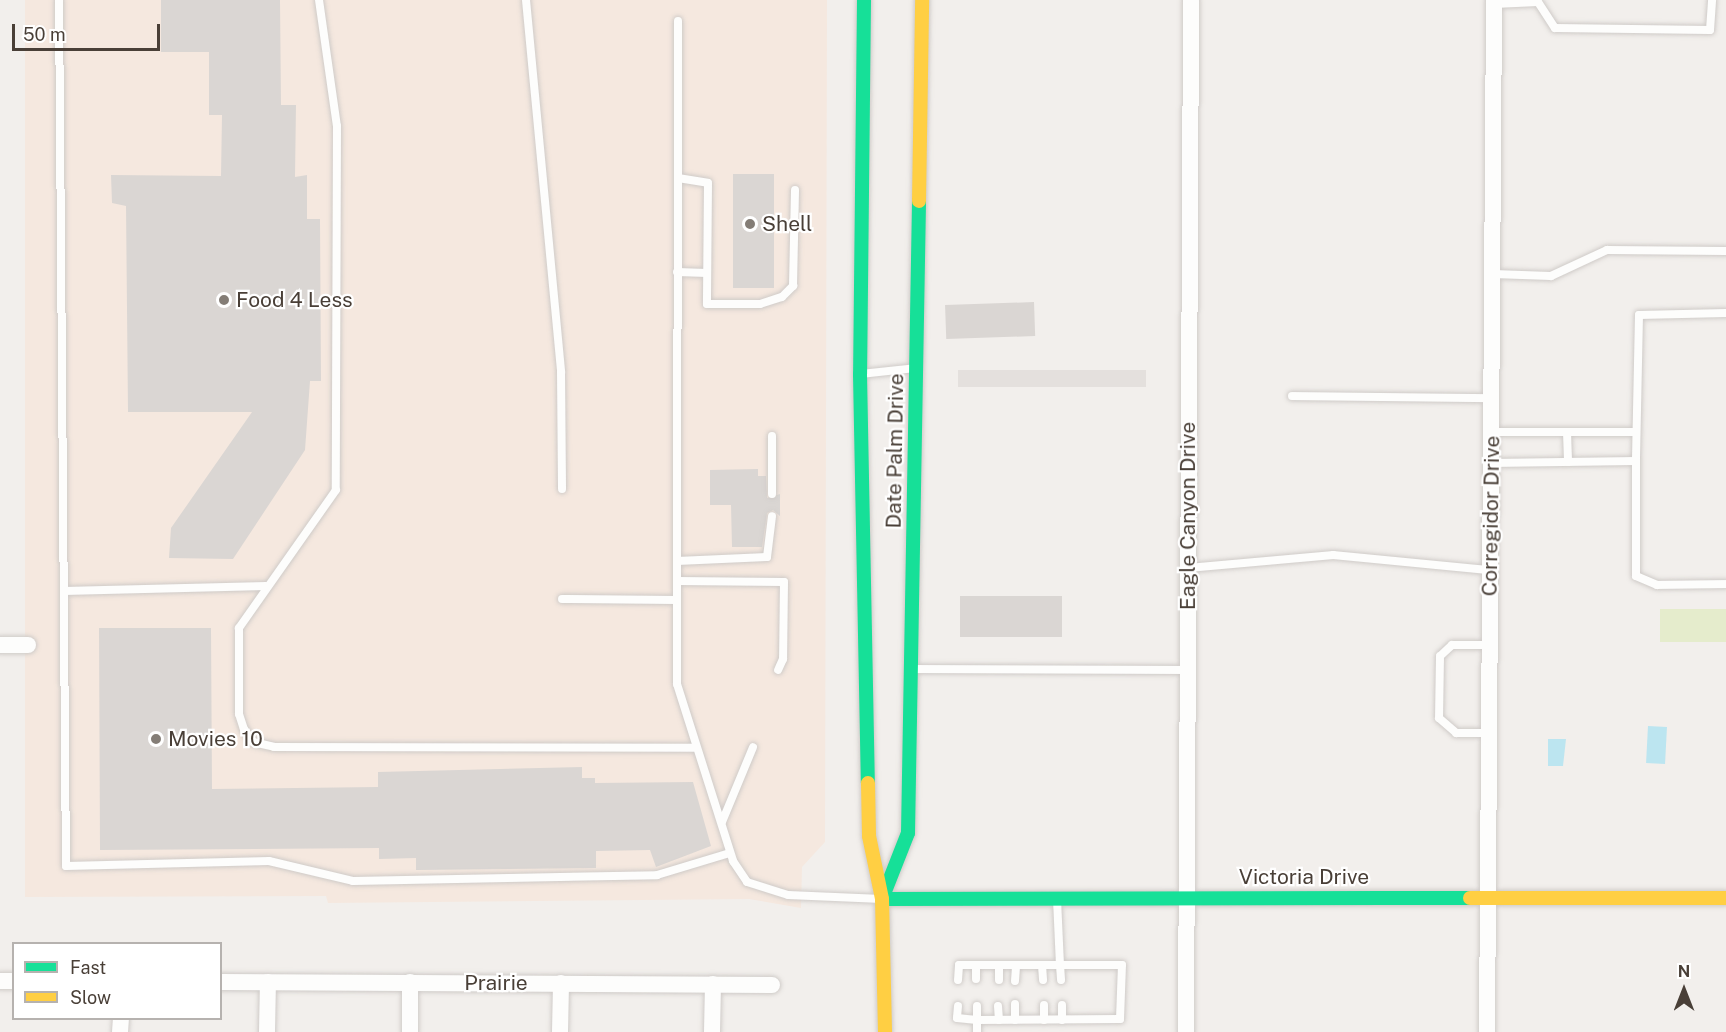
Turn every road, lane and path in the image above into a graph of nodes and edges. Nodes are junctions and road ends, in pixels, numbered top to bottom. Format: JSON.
{"nodes":[{"id":1,"x":59,"y":0,"type":"edge"},
{"id":2,"x":319,"y":0,"type":"edge"},
{"id":3,"x":526,"y":0,"type":"edge"},
{"id":4,"x":864,"y":0,"type":"edge"},
{"id":5,"x":922,"y":0,"type":"edge"},
{"id":6,"x":1191,"y":0,"type":"edge"},
{"id":7,"x":1712,"y":0,"type":"edge"},
{"id":8,"x":1539,"y":1,"type":"edge"},
{"id":9,"x":1494,"y":2,"type":"edge"},
{"id":10,"x":678,"y":21,"type":"dead end"},
{"id":11,"x":678,"y":178,"type":"junction"},
{"id":12,"x":795,"y":190,"type":"dead end"},
{"id":13,"x":1726,"y":251,"type":"edge"},
{"id":14,"x":677,"y":272,"type":"junction"},
{"id":15,"x":707,"y":273,"type":"junction"},
{"id":16,"x":1492,"y":274,"type":"junction"},
{"id":17,"x":1726,"y":312,"type":"edge"},
{"id":18,"x":918,"y":368,"type":"junction"},
{"id":19,"x":860,"y":374,"type":"junction"},
{"id":20,"x":1292,"y":396,"type":"dead end"},
{"id":21,"x":1492,"y":398,"type":"junction"},
{"id":22,"x":1491,"y":432,"type":"junction"},
{"id":23,"x":1567,"y":432,"type":"junction"},
{"id":24,"x":1636,"y":432,"type":"junction"},
{"id":25,"x":772,"y":436,"type":"dead end"},
{"id":26,"x":1636,"y":461,"type":"junction"},
{"id":27,"x":1568,"y":462,"type":"junction"},
{"id":28,"x":1491,"y":463,"type":"junction"},
{"id":29,"x":562,"y":489,"type":"dead end"},
{"id":30,"x":772,"y":495,"type":"dead end"},
{"id":31,"x":772,"y":516,"type":"dead end"},
{"id":32,"x":677,"y":561,"type":"junction"},
{"id":33,"x":1188,"y":568,"type":"junction"},
{"id":34,"x":1490,"y":570,"type":"junction"},
{"id":35,"x":677,"y":581,"type":"junction"},
{"id":36,"x":1726,"y":584,"type":"edge"},
{"id":37,"x":266,"y":586,"type":"junction"},
{"id":38,"x":64,"y":591,"type":"junction"},
{"id":39,"x":562,"y":599,"type":"dead end"},
{"id":40,"x":677,"y":600,"type":"junction"},
{"id":41,"x":0,"y":645,"type":"edge"},
{"id":42,"x":28,"y":645,"type":"dead end"},
{"id":43,"x":1489,"y":645,"type":"junction"},
{"id":44,"x":911,"y":669,"type":"junction"},
{"id":45,"x":778,"y":670,"type":"dead end"},
{"id":46,"x":1188,"y":670,"type":"junction"},
{"id":47,"x":1489,"y":733,"type":"junction"},
{"id":48,"x":753,"y":747,"type":"dead end"},
{"id":49,"x":695,"y":748,"type":"junction"},
{"id":50,"x":722,"y":822,"type":"junction"},
{"id":51,"x":730,"y":853,"type":"junction"},
{"id":52,"x":1057,"y":898,"type":"junction"},
{"id":53,"x":1187,"y":898,"type":"junction"},
{"id":54,"x":1488,"y":898,"type":"junction"},
{"id":55,"x":1726,"y":898,"type":"edge"},
{"id":56,"x":882,"y":899,"type":"junction"},
{"id":57,"x":976,"y":965,"type":"junction"},
{"id":58,"x":999,"y":965,"type":"junction"},
{"id":59,"x":1016,"y":965,"type":"junction"},
{"id":60,"x":1042,"y":965,"type":"junction"},
{"id":61,"x":1060,"y":965,"type":"junction"},
{"id":62,"x":976,"y":979,"type":"dead end"},
{"id":63,"x":958,"y":980,"type":"dead end"},
{"id":64,"x":999,"y":980,"type":"dead end"},
{"id":65,"x":1043,"y":980,"type":"dead end"},
{"id":66,"x":1060,"y":980,"type":"dead end"},
{"id":67,"x":1016,"y":981,"type":"dead end"},
{"id":68,"x":222,"y":982,"type":"edge"},
{"id":69,"x":268,"y":982,"type":"junction"},
{"id":70,"x":410,"y":982,"type":"junction"},
{"id":71,"x":561,"y":983,"type":"junction"},
{"id":72,"x":713,"y":984,"type":"junction"},
{"id":73,"x":772,"y":985,"type":"dead end"},
{"id":74,"x":1015,"y":1004,"type":"dead end"},
{"id":75,"x":1044,"y":1005,"type":"dead end"},
{"id":76,"x":1062,"y":1005,"type":"dead end"},
{"id":77,"x":958,"y":1006,"type":"dead end"},
{"id":78,"x":977,"y":1006,"type":"dead end"},
{"id":79,"x":998,"y":1006,"type":"dead end"},
{"id":80,"x":977,"y":1020,"type":"junction"},
{"id":81,"x":999,"y":1020,"type":"junction"},
{"id":82,"x":1015,"y":1020,"type":"junction"},
{"id":83,"x":1044,"y":1020,"type":"junction"},
{"id":84,"x":1062,"y":1020,"type":"junction"},
{"id":85,"x":267,"y":1032,"type":"edge"},
{"id":86,"x":410,"y":1032,"type":"edge"},
{"id":87,"x":560,"y":1032,"type":"edge"},
{"id":88,"x":712,"y":1032,"type":"edge"},
{"id":89,"x":885,"y":1032,"type":"edge"},
{"id":90,"x":977,"y":1032,"type":"edge"},
{"id":91,"x":1186,"y":1032,"type":"edge"},
{"id":92,"x":1487,"y":1032,"type":"edge"}],
"edges":[{"from":1,"to":38,"type":"lane"},
{"from":2,"to":37,"type":"lane"},
{"from":3,"to":29,"type":"lane"},
{"from":4,"to":19,"type":"main road","name":"Date Palm Drive"},
{"from":5,"to":18,"type":"main road","name":"Date Palm Drive"},
{"from":6,"to":33,"type":"street","name":"Eagle Canyon Drive"},
{"from":7,"to":8,"type":"lane"},
{"from":8,"to":9,"type":"lane"},
{"from":9,"to":16,"type":"street","name":"Corregidor Drive"},
{"from":10,"to":11,"type":"lane"},
{"from":11,"to":14,"type":"lane"},
{"from":11,"to":15,"type":"lane"},
{"from":12,"to":15,"type":"lane"},
{"from":13,"to":16,"type":"lane"},
{"from":14,"to":15,"type":"lane"},
{"from":14,"to":32,"type":"lane"},
{"from":16,"to":21,"type":"street","name":"Corregidor Drive"},
{"from":17,"to":24,"type":"lane"},
{"from":18,"to":19,"type":"lane"},
{"from":18,"to":44,"type":"main road","name":"Date Palm Drive"},
{"from":19,"to":56,"type":"main road","name":"Date Palm Drive"},
{"from":20,"to":21,"type":"lane"},
{"from":21,"to":22,"type":"street","name":"Corregidor Drive"},
{"from":22,"to":23,"type":"lane"},
{"from":22,"to":28,"type":"street","name":"Corregidor Drive"},
{"from":23,"to":24,"type":"lane"},
{"from":23,"to":27,"type":"lane"},
{"from":24,"to":26,"type":"lane"},
{"from":25,"to":30,"type":"lane"},
{"from":26,"to":27,"type":"lane"},
{"from":26,"to":36,"type":"lane"},
{"from":27,"to":28,"type":"lane"},
{"from":28,"to":34,"type":"street","name":"Corregidor Drive"},
{"from":31,"to":32,"type":"lane"},
{"from":32,"to":35,"type":"lane"},
{"from":33,"to":34,"type":"lane"},
{"from":33,"to":46,"type":"street","name":"Eagle Canyon Drive"},
{"from":34,"to":43,"type":"street","name":"Corregidor Drive"},
{"from":35,"to":40,"type":"lane"},
{"from":35,"to":45,"type":"lane"},
{"from":37,"to":38,"type":"lane"},
{"from":37,"to":49,"type":"lane"},
{"from":38,"to":51,"type":"lane"},
{"from":39,"to":40,"type":"lane"},
{"from":40,"to":49,"type":"lane"},
{"from":41,"to":42,"type":"street"},
{"from":43,"to":47,"type":"street","name":"Corregidor Drive"},
{"from":43,"to":47,"type":"lane"},
{"from":44,"to":46,"type":"lane"},
{"from":44,"to":56,"type":"main road","name":"Date Palm Drive"},
{"from":46,"to":53,"type":"street","name":"Eagle Canyon Drive"},
{"from":47,"to":54,"type":"street","name":"Corregidor Drive"},
{"from":48,"to":50,"type":"lane"},
{"from":49,"to":50,"type":"lane"},
{"from":50,"to":51,"type":"lane"},
{"from":51,"to":56,"type":"lane"},
{"from":52,"to":53,"type":"main road","name":"Victoria Drive"},
{"from":52,"to":56,"type":"main road","name":"Victoria Drive"},
{"from":52,"to":61,"type":"lane"},
{"from":53,"to":54,"type":"main road","name":"Victoria Drive"},
{"from":53,"to":91,"type":"street","name":"Eagle Canyon Drive"},
{"from":54,"to":55,"type":"main road","name":"Victoria Drive"},
{"from":54,"to":92,"type":"street","name":"Corregidor Drive"},
{"from":56,"to":89,"type":"main road","name":"Date Palm Drive"},
{"from":57,"to":58,"type":"lane"},
{"from":57,"to":62,"type":"lane"},
{"from":57,"to":63,"type":"lane"},
{"from":58,"to":59,"type":"lane"},
{"from":58,"to":64,"type":"lane"},
{"from":59,"to":60,"type":"lane"},
{"from":59,"to":67,"type":"lane"},
{"from":60,"to":61,"type":"lane"},
{"from":60,"to":65,"type":"lane"},
{"from":61,"to":66,"type":"lane"},
{"from":61,"to":84,"type":"lane"},
{"from":68,"to":69,"type":"street","name":"Prairie"},
{"from":69,"to":70,"type":"street","name":"Prairie"},
{"from":69,"to":85,"type":"street"},
{"from":70,"to":71,"type":"street","name":"Prairie"},
{"from":70,"to":86,"type":"street"},
{"from":71,"to":72,"type":"street","name":"Prairie"},
{"from":71,"to":87,"type":"street"},
{"from":72,"to":73,"type":"street","name":"Prairie"},
{"from":72,"to":88,"type":"street"},
{"from":74,"to":82,"type":"lane"},
{"from":75,"to":83,"type":"lane"},
{"from":76,"to":84,"type":"lane"},
{"from":77,"to":80,"type":"lane"},
{"from":78,"to":80,"type":"lane"},
{"from":79,"to":81,"type":"lane"},
{"from":80,"to":81,"type":"lane"},
{"from":80,"to":90,"type":"lane"},
{"from":81,"to":82,"type":"lane"},
{"from":82,"to":83,"type":"lane"},
{"from":83,"to":84,"type":"lane"}]}
